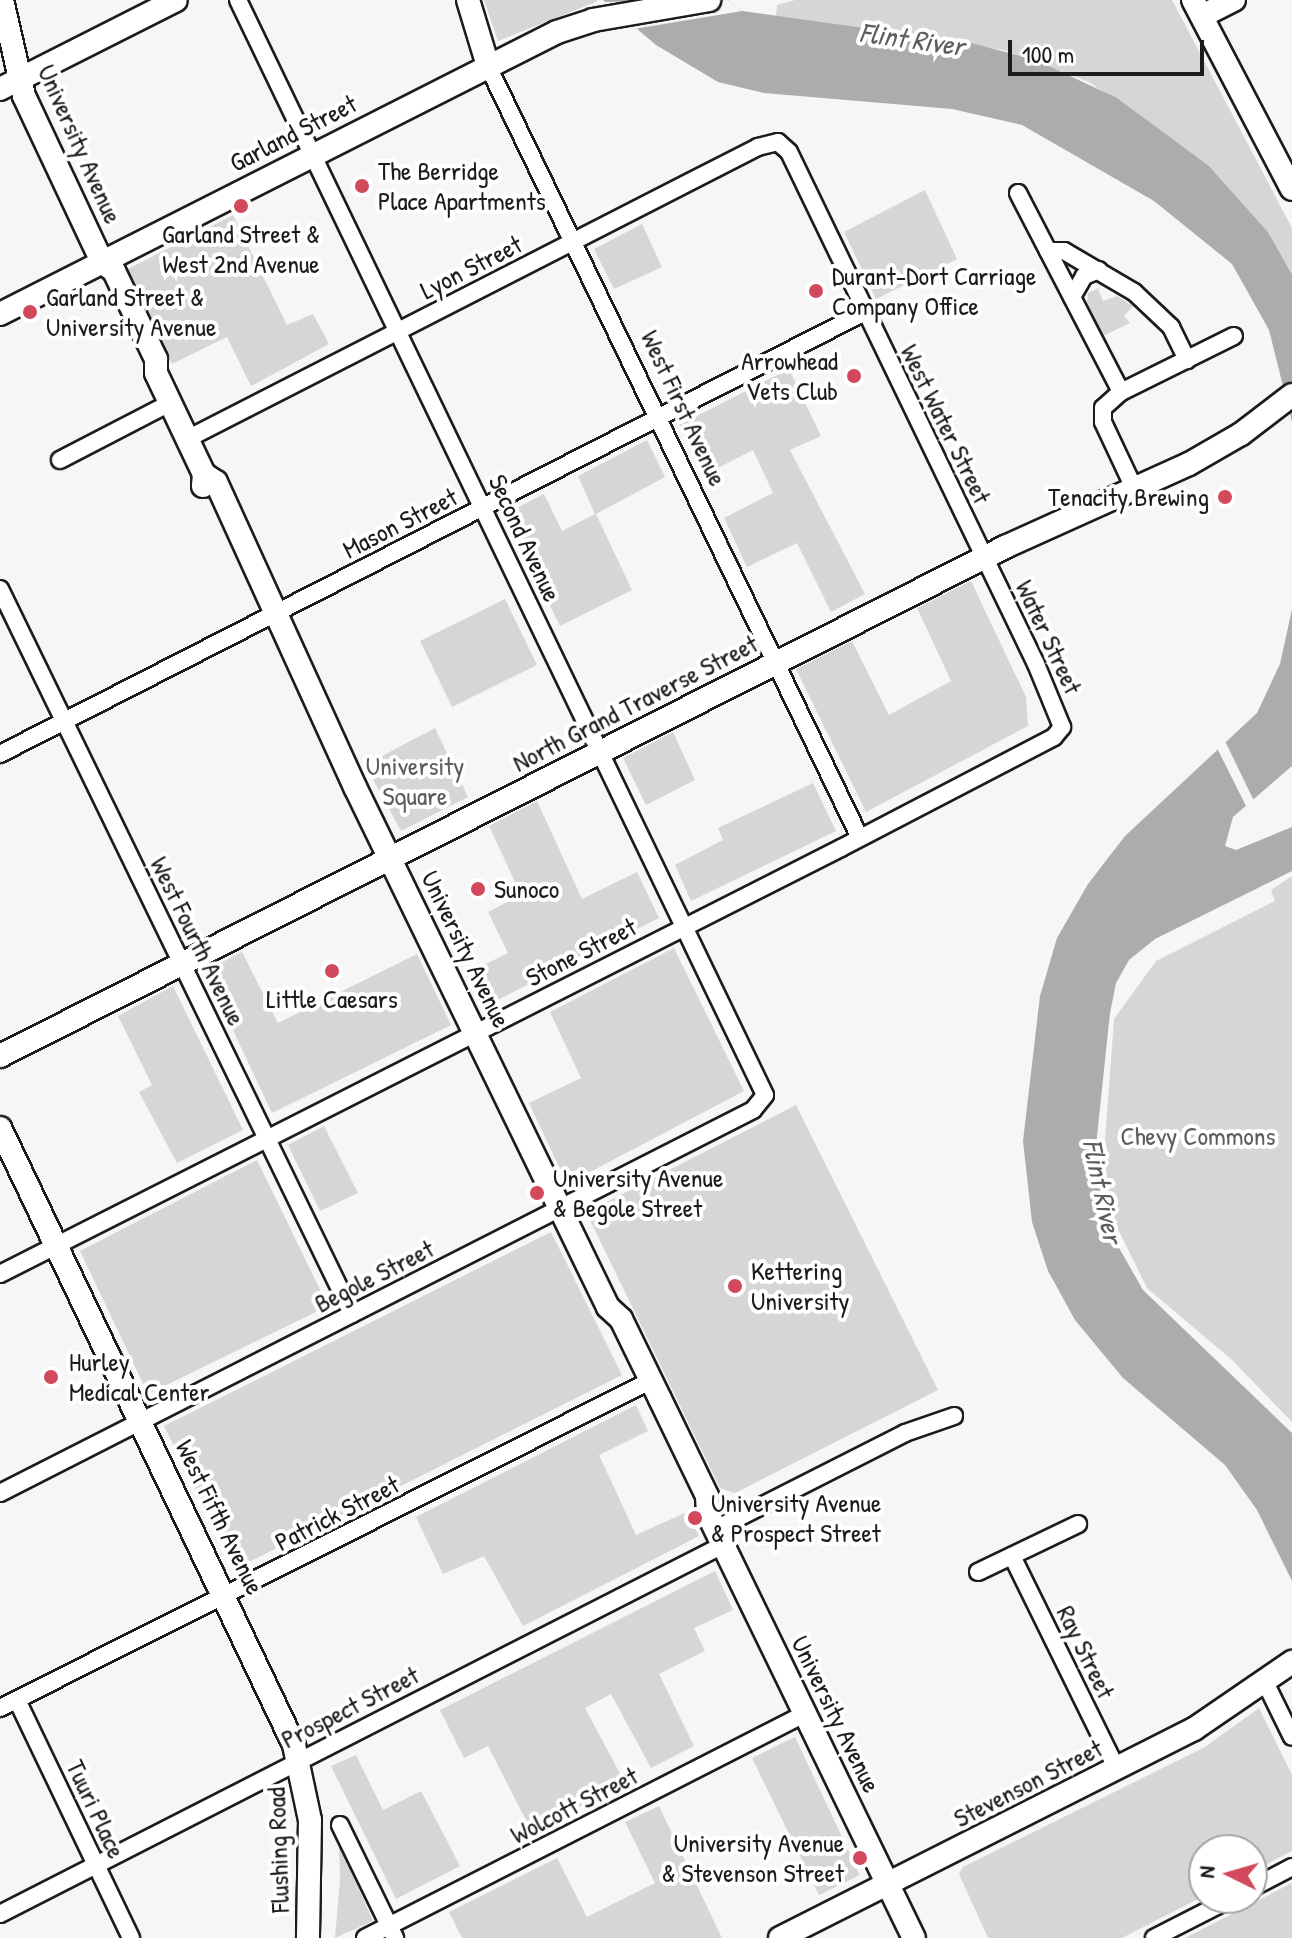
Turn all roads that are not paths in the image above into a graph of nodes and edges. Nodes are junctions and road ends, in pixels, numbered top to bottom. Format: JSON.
{"nodes":[{"id":1,"x":2,"y":0,"type":"edge"},
{"id":2,"x":176,"y":0,"type":"edge"},
{"id":3,"x":238,"y":0,"type":"edge"},
{"id":4,"x":468,"y":0,"type":"edge"},
{"id":5,"x":709,"y":0,"type":"edge"},
{"id":6,"x":1234,"y":0,"type":"edge"},
{"id":7,"x":1197,"y":8,"type":"edge"},
{"id":8,"x":488,"y":66,"type":"junction"},
{"id":9,"x":9,"y":84,"type":"edge"},
{"id":10,"x":778,"y":142,"type":"joint"},
{"id":11,"x":311,"y":154,"type":"junction"},
{"id":12,"x":1292,"y":189,"type":"edge"},
{"id":13,"x":1018,"y":193,"type":"dead end"},
{"id":14,"x":574,"y":241,"type":"junction"},
{"id":15,"x":1048,"y":251,"type":"junction"},
{"id":16,"x":102,"y":262,"type":"junction"},
{"id":17,"x":1099,"y":270,"type":"junction"},
{"id":18,"x":1072,"y":297,"type":"junction"},
{"id":19,"x":865,"y":312,"type":"junction"},
{"id":20,"x":0,"y":314,"type":"edge"},
{"id":21,"x":397,"y":332,"type":"junction"},
{"id":22,"x":1234,"y":336,"type":"dead end"},
{"id":23,"x":1187,"y":360,"type":"junction"},
{"id":24,"x":1121,"y":392,"type":"junction"},
{"id":25,"x":1283,"y":402,"type":"edge"},
{"id":26,"x":170,"y":403,"type":"junction"},
{"id":27,"x":658,"y":418,"type":"junction"},
{"id":28,"x":187,"y":439,"type":"junction"},
{"id":29,"x":60,"y":460,"type":"dead end"},
{"id":30,"x":1134,"y":488,"type":"junction"},
{"id":31,"x":483,"y":507,"type":"junction"},
{"id":32,"x":984,"y":558,"type":"junction"},
{"id":33,"x":0,"y":589,"type":"edge"},
{"id":34,"x":273,"y":615,"type":"junction"},
{"id":35,"x":775,"y":664,"type":"junction"},
{"id":36,"x":64,"y":721,"type":"junction"},
{"id":37,"x":1054,"y":737,"type":"joint"},
{"id":38,"x":600,"y":752,"type":"junction"},
{"id":39,"x":0,"y":754,"type":"edge"},
{"id":40,"x":859,"y":836,"type":"junction"},
{"id":41,"x":390,"y":858,"type":"junction"},
{"id":42,"x":685,"y":927,"type":"junction"},
{"id":43,"x":182,"y":964,"type":"junction"},
{"id":44,"x":475,"y":1033,"type":"junction"},
{"id":45,"x":0,"y":1056,"type":"edge"},
{"id":46,"x":764,"y":1097,"type":"joint"},
{"id":47,"x":0,"y":1128,"type":"edge"},
{"id":48,"x":267,"y":1139,"type":"junction"},
{"id":49,"x":560,"y":1208,"type":"junction"},
{"id":50,"x":57,"y":1245,"type":"junction"},
{"id":51,"x":0,"y":1274,"type":"edge"},
{"id":52,"x":352,"y":1314,"type":"junction"},
{"id":53,"x":645,"y":1384,"type":"junction"},
{"id":54,"x":954,"y":1416,"type":"dead end"},
{"id":55,"x":142,"y":1422,"type":"junction"},
{"id":56,"x":0,"y":1493,"type":"edge"},
{"id":57,"x":1078,"y":1524,"type":"dead end"},
{"id":58,"x":716,"y":1529,"type":"junction"},
{"id":59,"x":1012,"y":1556,"type":"junction"},
{"id":60,"x":978,"y":1572,"type":"dead end"},
{"id":61,"x":226,"y":1595,"type":"junction"},
{"id":62,"x":1292,"y":1662,"type":"edge"},
{"id":63,"x":1265,"y":1682,"type":"junction"},
{"id":64,"x":17,"y":1700,"type":"junction"},
{"id":65,"x":0,"y":1708,"type":"edge"},
{"id":66,"x":805,"y":1714,"type":"junction"},
{"id":67,"x":1292,"y":1737,"type":"edge"},
{"id":68,"x":300,"y":1760,"type":"junction"},
{"id":69,"x":1117,"y":1769,"type":"junction"},
{"id":70,"x":340,"y":1825,"type":"dead end"},
{"id":71,"x":96,"y":1864,"type":"junction"},
{"id":72,"x":1292,"y":1867,"type":"edge"},
{"id":73,"x":1268,"y":1880,"type":"edge"},
{"id":74,"x":887,"y":1885,"type":"junction"},
{"id":75,"x":0,"y":1914,"type":"edge"},
{"id":76,"x":1201,"y":1914,"type":"edge"},
{"id":77,"x":392,"y":1932,"type":"edge"},
{"id":78,"x":131,"y":1938,"type":"edge"},
{"id":79,"x":308,"y":1938,"type":"edge"},
{"id":80,"x":365,"y":1938,"type":"edge"},
{"id":81,"x":780,"y":1938,"type":"edge"},
{"id":82,"x":914,"y":1938,"type":"edge"},
{"id":83,"x":1154,"y":1938,"type":"edge"}],
"edges":[{"from":1,"to":9,"type":"street","name":"University Avenue"},
{"from":2,"to":9,"type":"street"},
{"from":3,"to":11,"type":"street","name":"Second Avenue"},
{"from":4,"to":8,"type":"street","name":"West First Avenue"},
{"from":5,"to":8,"type":"street","name":"Garland Street"},
{"from":6,"to":7,"type":"street"},
{"from":7,"to":12,"type":"street"},
{"from":8,"to":11,"type":"street","name":"Garland Street"},
{"from":8,"to":14,"type":"street","name":"West First Avenue"},
{"from":9,"to":16,"type":"street","name":"University Avenue"},
{"from":10,"to":14,"type":"street","name":"Lyon Street"},
{"from":10,"to":19,"type":"street","name":"West Water Street"},
{"from":11,"to":16,"type":"street","name":"Garland Street"},
{"from":11,"to":21,"type":"street","name":"Second Avenue"},
{"from":13,"to":15,"type":"street"},
{"from":14,"to":21,"type":"street","name":"Lyon Street"},
{"from":14,"to":27,"type":"street","name":"West First Avenue"},
{"from":15,"to":17,"type":"street"},
{"from":15,"to":18,"type":"street"},
{"from":16,"to":20,"type":"street","name":"Garland Street"},
{"from":16,"to":26,"type":"street","name":"University Avenue"},
{"from":17,"to":18,"type":"street"},
{"from":17,"to":23,"type":"street"},
{"from":18,"to":24,"type":"street"},
{"from":19,"to":27,"type":"street","name":"Mason Street"},
{"from":19,"to":32,"type":"street","name":"West Water Street"},
{"from":21,"to":28,"type":"street","name":"Lyon Street"},
{"from":21,"to":31,"type":"street","name":"Second Avenue"},
{"from":22,"to":23,"type":"street"},
{"from":23,"to":24,"type":"street"},
{"from":24,"to":30,"type":"street"},
{"from":25,"to":30,"type":"street","name":"North Grand Traverse Street"},
{"from":26,"to":28,"type":"street","name":"University Avenue"},
{"from":26,"to":29,"type":"street"},
{"from":27,"to":31,"type":"street","name":"Mason Street"},
{"from":27,"to":35,"type":"street","name":"West First Avenue"},
{"from":28,"to":34,"type":"street","name":"University Avenue"},
{"from":30,"to":32,"type":"street","name":"North Grand Traverse Street"},
{"from":31,"to":34,"type":"street","name":"Mason Street"},
{"from":31,"to":38,"type":"street","name":"Second Avenue"},
{"from":32,"to":35,"type":"street","name":"North Grand Traverse Street"},
{"from":32,"to":37,"type":"street","name":"Water Street"},
{"from":33,"to":36,"type":"street","name":"West Fourth Avenue"},
{"from":34,"to":36,"type":"street","name":"Mason Street"},
{"from":34,"to":41,"type":"street","name":"University Avenue"},
{"from":35,"to":38,"type":"street","name":"North Grand Traverse Street"},
{"from":35,"to":40,"type":"street","name":"West First Avenue"},
{"from":36,"to":39,"type":"street","name":"Mason Street"},
{"from":36,"to":43,"type":"street","name":"West Fourth Avenue"},
{"from":37,"to":40,"type":"street","name":"Stone Street"},
{"from":38,"to":41,"type":"street","name":"North Grand Traverse Street"},
{"from":38,"to":42,"type":"street","name":"Second Avenue"},
{"from":40,"to":42,"type":"street","name":"Stone Street"},
{"from":41,"to":43,"type":"street","name":"North Grand Traverse Street"},
{"from":41,"to":44,"type":"street","name":"University Avenue"},
{"from":42,"to":44,"type":"street","name":"Stone Street"},
{"from":42,"to":46,"type":"street","name":"Second Avenue"},
{"from":43,"to":45,"type":"street","name":"North Grand Traverse Street"},
{"from":43,"to":48,"type":"street","name":"West Fourth Avenue"},
{"from":44,"to":48,"type":"street","name":"Stone Street"},
{"from":44,"to":49,"type":"street","name":"University Avenue"},
{"from":46,"to":49,"type":"street","name":"Begole Street"},
{"from":47,"to":50,"type":"street","name":"West Fifth Avenue"},
{"from":48,"to":50,"type":"street","name":"Stone Street"},
{"from":48,"to":52,"type":"street","name":"West Fourth Avenue"},
{"from":49,"to":52,"type":"street","name":"Begole Street"},
{"from":49,"to":53,"type":"street","name":"University Avenue"},
{"from":50,"to":51,"type":"street","name":"Stone Street"},
{"from":50,"to":55,"type":"street","name":"West Fifth Avenue"},
{"from":52,"to":55,"type":"street","name":"Begole Street"},
{"from":53,"to":58,"type":"street","name":"University Avenue"},
{"from":53,"to":61,"type":"street","name":"Patrick Street"},
{"from":54,"to":58,"type":"street","name":"Prospect Street"},
{"from":55,"to":56,"type":"street","name":"Begole Street"},
{"from":55,"to":61,"type":"street","name":"West Fifth Avenue"},
{"from":57,"to":59,"type":"street"},
{"from":58,"to":66,"type":"street","name":"University Avenue"},
{"from":58,"to":68,"type":"street","name":"Prospect Street"},
{"from":59,"to":60,"type":"street"},
{"from":59,"to":69,"type":"street","name":"Ray Street"},
{"from":61,"to":64,"type":"street","name":"Patrick Street"},
{"from":61,"to":68,"type":"street","name":"West Fifth Avenue"},
{"from":62,"to":63,"type":"street","name":"Stevenson Street"},
{"from":63,"to":67,"type":"street"},
{"from":63,"to":69,"type":"street","name":"Stevenson Street"},
{"from":64,"to":65,"type":"street","name":"Patrick Street"},
{"from":64,"to":71,"type":"street","name":"Tuuri Place"},
{"from":66,"to":74,"type":"street","name":"University Avenue"},
{"from":66,"to":77,"type":"street","name":"Wolcott Street"},
{"from":68,"to":71,"type":"street","name":"Prospect Street"},
{"from":68,"to":79,"type":"street","name":"Flushing Road"},
{"from":69,"to":74,"type":"street","name":"Stevenson Street"},
{"from":70,"to":77,"type":"street"},
{"from":71,"to":75,"type":"street","name":"Prospect Street"},
{"from":71,"to":78,"type":"street","name":"Tuuri Place"},
{"from":72,"to":73,"type":"street"},
{"from":74,"to":81,"type":"street","name":"Stevenson Street"},
{"from":74,"to":82,"type":"street","name":"University Avenue"},
{"from":76,"to":83,"type":"street"},
{"from":77,"to":80,"type":"street","name":"Wolcott Street"}]}
